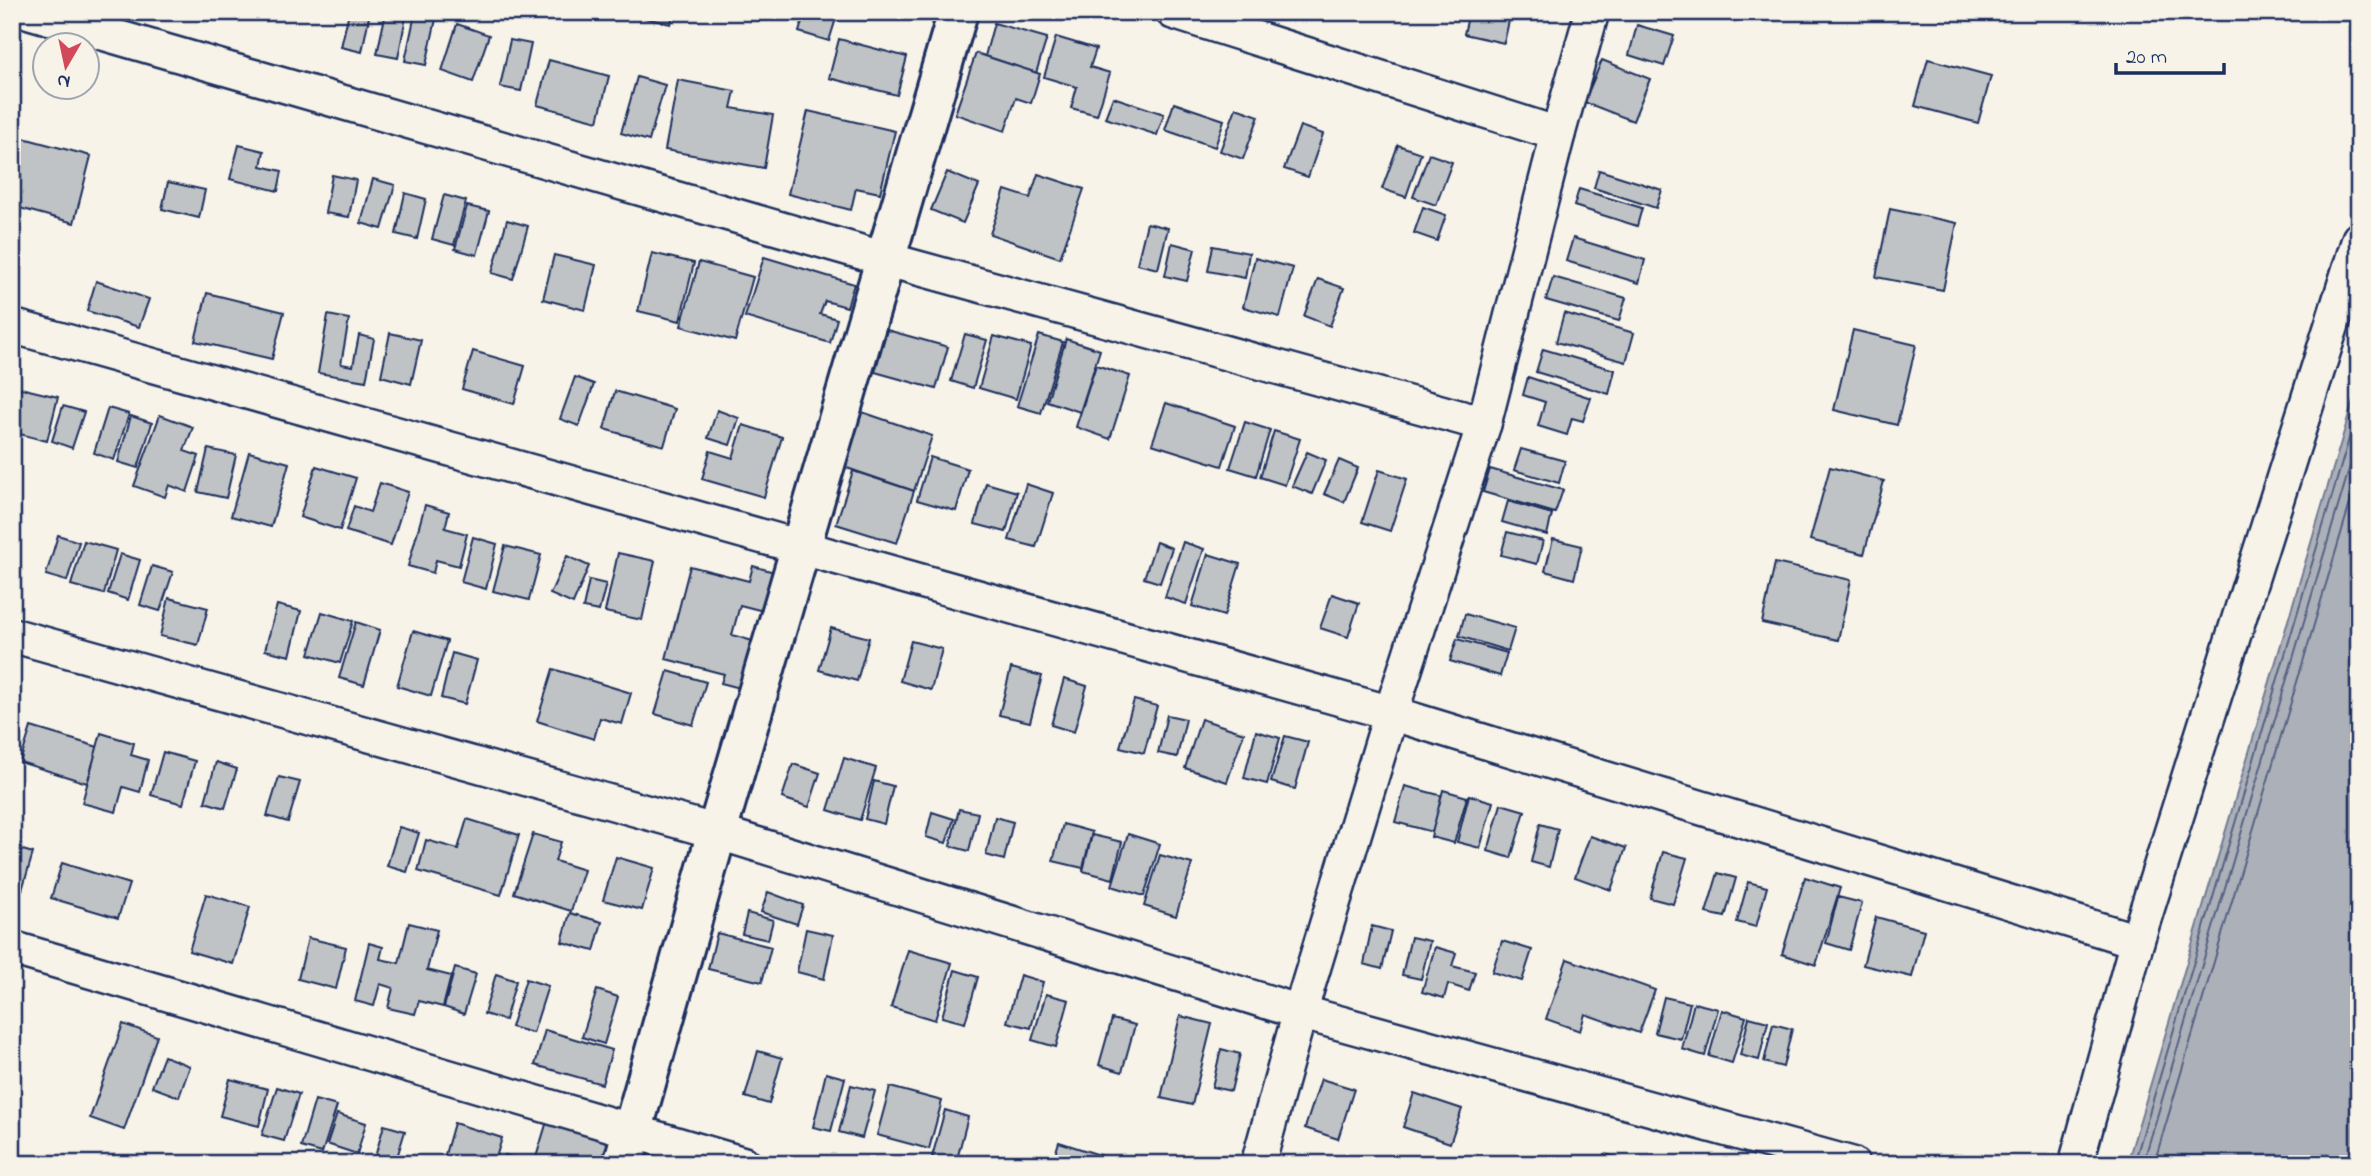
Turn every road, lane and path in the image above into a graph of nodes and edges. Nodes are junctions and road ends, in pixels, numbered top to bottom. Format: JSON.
{"nodes":[{"id":1,"x":30,"y":12,"type":"edge"},
{"id":2,"x":958,"y":12,"type":"edge"},
{"id":3,"x":1172,"y":12,"type":"edge"},
{"id":4,"x":1592,"y":12,"type":"edge"},
{"id":5,"x":1558,"y":134,"type":"junction"},
{"id":6,"x":2359,"y":239,"type":"edge"},
{"id":7,"x":885,"y":259,"type":"junction"},
{"id":8,"x":12,"y":326,"type":"edge"},
{"id":9,"x":1484,"y":424,"type":"junction"},
{"id":10,"x":801,"y":546,"type":"junction"},
{"id":11,"x":12,"y":635,"type":"edge"},
{"id":12,"x":1391,"y":713,"type":"junction"},
{"id":13,"x":717,"y":832,"type":"junction"},
{"id":14,"x":2137,"y":941,"type":"junction"},
{"id":15,"x":12,"y":948,"type":"edge"},
{"id":16,"x":1300,"y":1012,"type":"junction"},
{"id":17,"x":627,"y":1148,"type":"edge"},
{"id":18,"x":744,"y":1164,"type":"edge"},
{"id":19,"x":1258,"y":1164,"type":"edge"},
{"id":20,"x":1852,"y":1164,"type":"edge"},
{"id":21,"x":2076,"y":1164,"type":"edge"}],
"edges":[{"from":1,"to":7,"type":"street"},
{"from":2,"to":7,"type":"street"},
{"from":3,"to":5,"type":"street"},
{"from":4,"to":5,"type":"street"},
{"from":5,"to":9,"type":"street"},
{"from":6,"to":14,"type":"street"},
{"from":7,"to":9,"type":"street"},
{"from":7,"to":10,"type":"street"},
{"from":8,"to":10,"type":"street"},
{"from":9,"to":12,"type":"street"},
{"from":10,"to":12,"type":"street"},
{"from":10,"to":13,"type":"street"},
{"from":11,"to":13,"type":"street"},
{"from":12,"to":14,"type":"street"},
{"from":12,"to":16,"type":"street"},
{"from":13,"to":16,"type":"street"},
{"from":13,"to":17,"type":"street"},
{"from":14,"to":21,"type":"street"},
{"from":15,"to":17,"type":"street"},
{"from":16,"to":19,"type":"street"},
{"from":16,"to":20,"type":"street"},
{"from":17,"to":18,"type":"street"}]}
